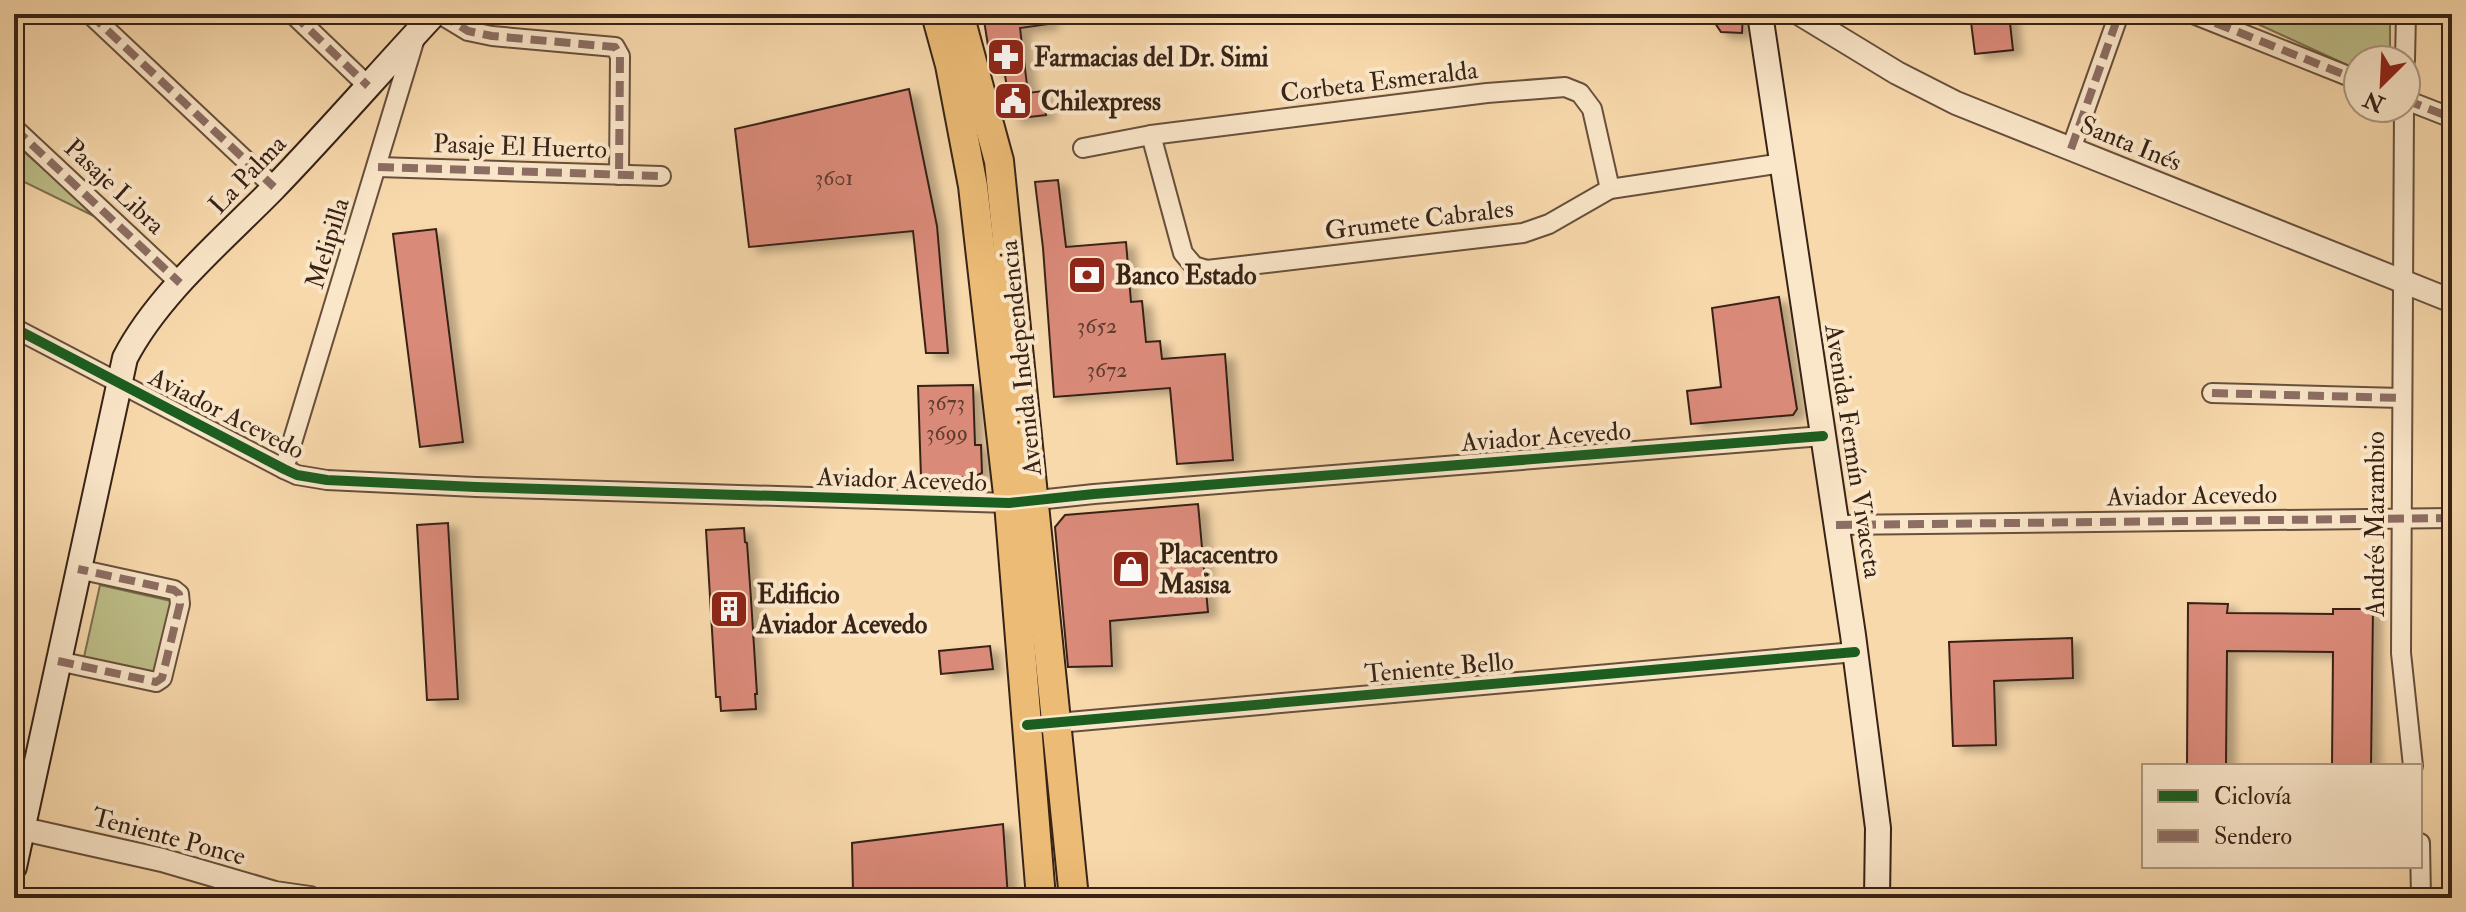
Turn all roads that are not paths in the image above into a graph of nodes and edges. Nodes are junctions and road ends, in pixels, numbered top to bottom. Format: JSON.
{"nodes":[{"id":1,"x":90,"y":14,"type":"edge"},
{"id":2,"x":293,"y":14,"type":"edge"},
{"id":3,"x":936,"y":14,"type":"edge"},
{"id":4,"x":959,"y":14,"type":"edge"},
{"id":5,"x":1760,"y":14,"type":"edge"},
{"id":6,"x":1800,"y":14,"type":"edge"},
{"id":7,"x":2119,"y":14,"type":"edge"},
{"id":8,"x":2193,"y":14,"type":"edge"},
{"id":9,"x":2406,"y":14,"type":"edge"},
{"id":10,"x":430,"y":20,"type":"edge"},
{"id":11,"x":2405,"y":44,"type":"edge"},
{"id":12,"x":2342,"y":74,"type":"edge"},
{"id":13,"x":368,"y":86,"type":"junction"},
{"id":14,"x":2422,"y":106,"type":"edge"},
{"id":15,"x":2452,"y":118,"type":"edge"},
{"id":16,"x":2404,"y":124,"type":"edge"},
{"id":17,"x":14,"y":128,"type":"edge"},
{"id":18,"x":1151,"y":135,"type":"junction"},
{"id":19,"x":1083,"y":148,"type":"dead end"},
{"id":20,"x":2071,"y":149,"type":"junction"},
{"id":21,"x":1782,"y":163,"type":"junction"},
{"id":22,"x":378,"y":167,"type":"junction"},
{"id":23,"x":619,"y":175,"type":"junction"},
{"id":24,"x":661,"y":176,"type":"dead end"},
{"id":25,"x":274,"y":187,"type":"junction"},
{"id":26,"x":1610,"y":189,"type":"junction"},
{"id":27,"x":2402,"y":281,"type":"junction"},
{"id":28,"x":180,"y":283,"type":"junction"},
{"id":29,"x":2452,"y":301,"type":"edge"},
{"id":30,"x":14,"y":328,"type":"edge"},
{"id":31,"x":119,"y":383,"type":"junction"},
{"id":32,"x":2212,"y":393,"type":"dead end"},
{"id":33,"x":2401,"y":398,"type":"junction"},
{"id":34,"x":1823,"y":436,"type":"junction"},
{"id":35,"x":284,"y":469,"type":"junction"},
{"id":36,"x":1022,"y":502,"type":"junction"},
{"id":37,"x":2401,"y":518,"type":"junction"},
{"id":38,"x":2452,"y":518,"type":"edge"},
{"id":39,"x":1836,"y":525,"type":"junction"},
{"id":40,"x":78,"y":569,"type":"junction"},
{"id":41,"x":1855,"y":652,"type":"junction"},
{"id":42,"x":58,"y":661,"type":"junction"},
{"id":43,"x":1058,"y":723,"type":"junction"},
{"id":44,"x":1027,"y":725,"type":"junction"},
{"id":45,"x":2413,"y":764,"type":"edge"},
{"id":46,"x":18,"y":828,"type":"edge"},
{"id":47,"x":14,"y":867,"type":"edge"},
{"id":48,"x":2420,"y":868,"type":"edge"},
{"id":49,"x":310,"y":898,"type":"edge"},
{"id":50,"x":1041,"y":898,"type":"edge"},
{"id":51,"x":1074,"y":898,"type":"edge"},
{"id":52,"x":1877,"y":898,"type":"edge"},
{"id":53,"x":2421,"y":898,"type":"edge"}],
"edges":[{"from":1,"to":25,"type":"street"},
{"from":2,"to":13,"type":"street"},
{"from":3,"to":36,"type":"main road","name":"Avenida Independencia"},
{"from":4,"to":36,"type":"main road","name":"Avenida Independencia"},
{"from":5,"to":21,"type":"main road","name":"Avenida Fermín Vivaceta"},
{"from":6,"to":20,"type":"street","name":"Santa Inés"},
{"from":7,"to":20,"type":"street"},
{"from":8,"to":12,"type":"street"},
{"from":9,"to":11,"type":"street"},
{"from":10,"to":13,"type":"main road","name":"La Palma"},
{"from":10,"to":22,"type":"street","name":"Melipilla"},
{"from":10,"to":23,"type":"street"},
{"from":13,"to":25,"type":"main road","name":"La Palma"},
{"from":14,"to":15,"type":"street"},
{"from":16,"to":27,"type":"street","name":"Andrés Marambio"},
{"from":17,"to":28,"type":"street","name":"Pasaje Libra"},
{"from":18,"to":19,"type":"street","name":"Corbeta Esmeralda"},
{"from":18,"to":26,"type":"street","name":"Corbeta Esmeralda"},
{"from":18,"to":26,"type":"street","name":"Grumete Cabrales"},
{"from":20,"to":27,"type":"street","name":"Santa Inés"},
{"from":21,"to":26,"type":"street","name":"Grumete Cabrales"},
{"from":21,"to":34,"type":"main road","name":"Avenida Fermín Vivaceta"},
{"from":22,"to":23,"type":"street","name":"Pasaje El Huerto"},
{"from":22,"to":35,"type":"street","name":"Melipilla"},
{"from":23,"to":24,"type":"street","name":"Pasaje El Huerto"},
{"from":25,"to":28,"type":"main road","name":"La Palma"},
{"from":27,"to":29,"type":"street","name":"Santa Inés"},
{"from":27,"to":33,"type":"street","name":"Andrés Marambio"},
{"from":28,"to":31,"type":"main road","name":"La Palma"},
{"from":30,"to":31,"type":"street","name":"Aviador Acevedo"},
{"from":31,"to":35,"type":"street","name":"Aviador Acevedo"},
{"from":31,"to":40,"type":"main road","name":"La Palma"},
{"from":32,"to":33,"type":"street"},
{"from":33,"to":37,"type":"street","name":"Andrés Marambio"},
{"from":34,"to":36,"type":"street","name":"Aviador Acevedo"},
{"from":34,"to":39,"type":"main road","name":"Avenida Fermín Vivaceta"},
{"from":35,"to":36,"type":"street","name":"Aviador Acevedo"},
{"from":36,"to":43,"type":"main road","name":"Avenida Independencia"},
{"from":36,"to":44,"type":"main road","name":"Avenida Independencia"},
{"from":37,"to":38,"type":"street","name":"Aviador Acevedo"},
{"from":37,"to":39,"type":"street","name":"Aviador Acevedo"},
{"from":37,"to":45,"type":"street","name":"Andrés Marambio"},
{"from":39,"to":41,"type":"main road","name":"Avenida Fermín Vivaceta"},
{"from":40,"to":42,"type":"main road","name":"La Palma"},
{"from":40,"to":42,"type":"street"},
{"from":41,"to":43,"type":"street","name":"Teniente Bello"},
{"from":41,"to":52,"type":"main road","name":"Avenida Fermín Vivaceta"},
{"from":42,"to":46,"type":"main road","name":"La Palma"},
{"from":43,"to":44,"type":"street","name":"Teniente Bello"},
{"from":43,"to":51,"type":"main road","name":"Avenida Independencia"},
{"from":44,"to":50,"type":"main road","name":"Avenida Independencia"},
{"from":46,"to":47,"type":"main road","name":"La Palma"},
{"from":46,"to":49,"type":"street","name":"Teniente Ponce"},
{"from":48,"to":53,"type":"street"}]}
